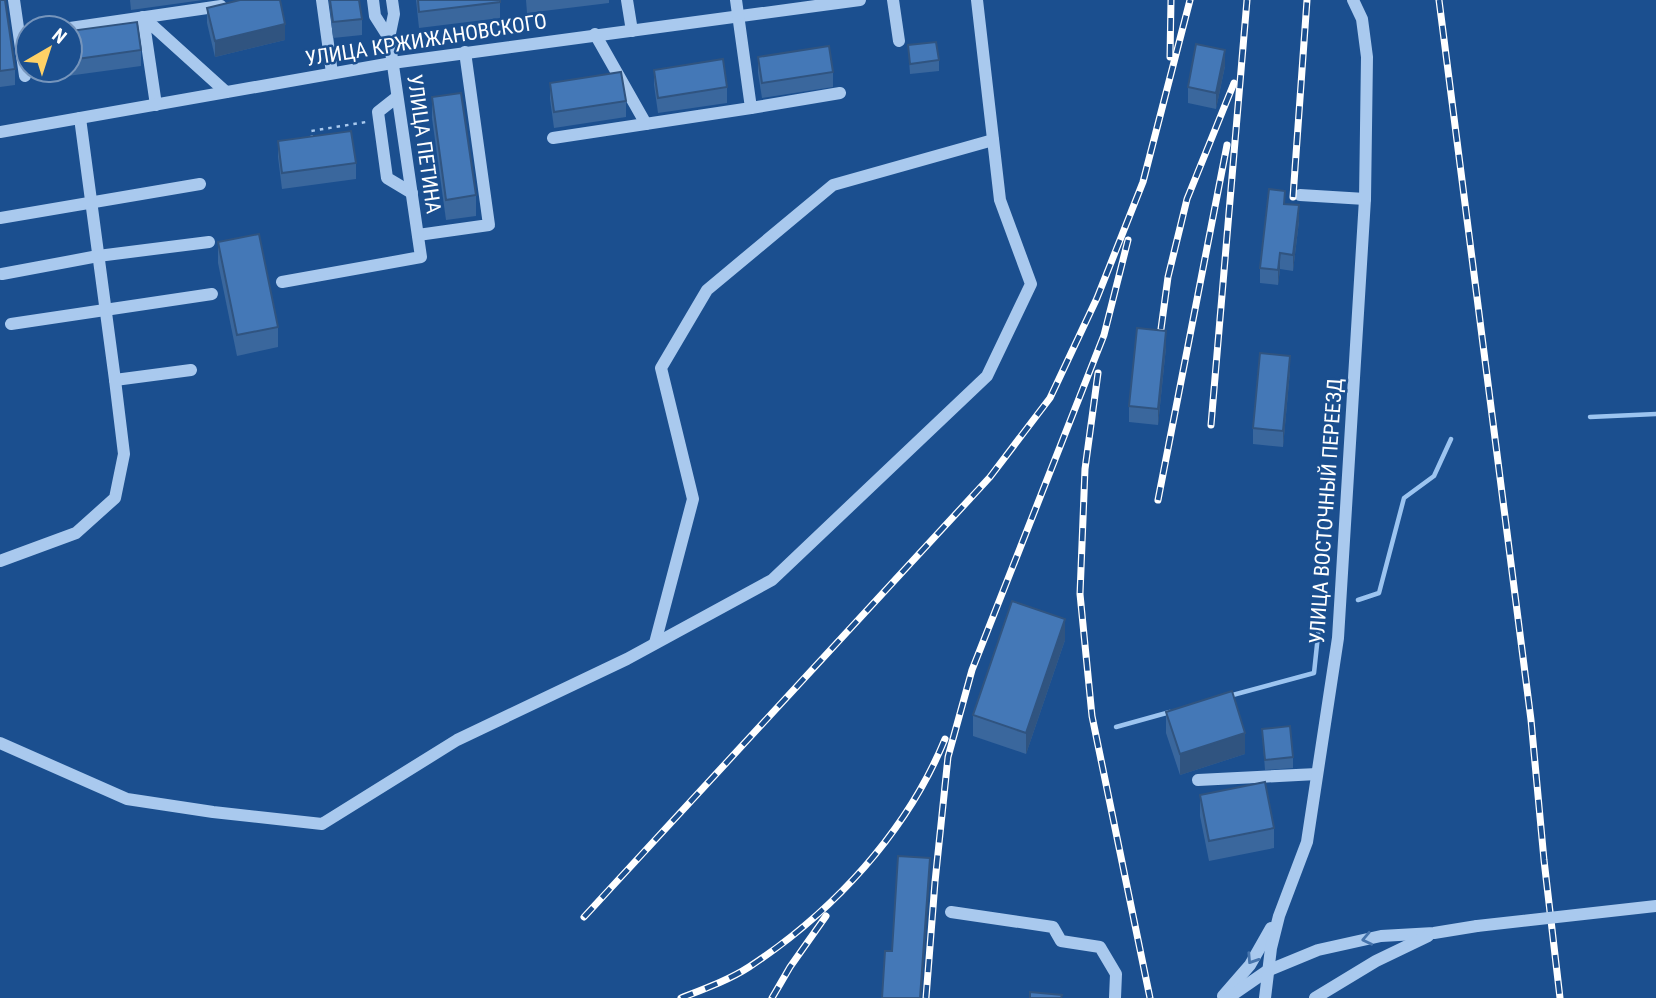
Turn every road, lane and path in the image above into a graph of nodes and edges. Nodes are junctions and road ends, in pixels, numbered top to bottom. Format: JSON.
{"nodes":[{"id":1,"x":322,"y":0,"type":"edge"},
{"id":2,"x":373,"y":0,"type":"edge"},
{"id":3,"x":392,"y":0,"type":"edge"},
{"id":4,"x":627,"y":0,"type":"edge"},
{"id":5,"x":736,"y":0,"type":"edge"},
{"id":6,"x":860,"y":0,"type":"edge"},
{"id":7,"x":893,"y":0,"type":"edge"},
{"id":8,"x":977,"y":0,"type":"edge"},
{"id":9,"x":1353,"y":0,"type":"edge"},
{"id":10,"x":841,"y":1,"type":"edge"},
{"id":11,"x":233,"y":4,"type":"edge"},
{"id":12,"x":738,"y":16,"type":"junction"},
{"id":13,"x":143,"y":17,"type":"junction"},
{"id":14,"x":84,"y":26,"type":"edge"},
{"id":15,"x":632,"y":30,"type":"junction"},
{"id":16,"x":595,"y":34,"type":"junction"},
{"id":17,"x":389,"y":38,"type":"junction"},
{"id":18,"x":899,"y":41,"type":"dead end"},
{"id":19,"x":465,"y":52,"type":"junction"},
{"id":20,"x":392,"y":63,"type":"junction"},
{"id":21,"x":332,"y":73,"type":"junction"},
{"id":22,"x":226,"y":92,"type":"junction"},
{"id":23,"x":841,"y":93,"type":"dead end"},
{"id":24,"x":397,"y":97,"type":"junction"},
{"id":25,"x":156,"y":105,"type":"junction"},
{"id":26,"x":751,"y":108,"type":"junction"},
{"id":27,"x":80,"y":118,"type":"junction"},
{"id":28,"x":379,"y":120,"type":"junction"},
{"id":29,"x":646,"y":124,"type":"junction"},
{"id":30,"x":0,"y":132,"type":"edge"},
{"id":31,"x":553,"y":138,"type":"dead end"},
{"id":32,"x":993,"y":140,"type":"junction"},
{"id":33,"x":314,"y":148,"type":"edge"},
{"id":34,"x":200,"y":184,"type":"dead end"},
{"id":35,"x":412,"y":193,"type":"junction"},
{"id":36,"x":1300,"y":195,"type":"dead end"},
{"id":37,"x":1365,"y":200,"type":"junction"},
{"id":38,"x":91,"y":203,"type":"junction"},
{"id":39,"x":0,"y":218,"type":"edge"},
{"id":40,"x":418,"y":235,"type":"junction"},
{"id":41,"x":209,"y":242,"type":"dead end"},
{"id":42,"x":98,"y":256,"type":"junction"},
{"id":43,"x":2,"y":274,"type":"dead end"},
{"id":44,"x":282,"y":282,"type":"dead end"},
{"id":45,"x":212,"y":294,"type":"dead end"},
{"id":46,"x":104,"y":310,"type":"junction"},
{"id":47,"x":11,"y":324,"type":"dead end"},
{"id":48,"x":191,"y":370,"type":"dead end"},
{"id":49,"x":114,"y":380,"type":"junction"},
{"id":50,"x":0,"y":561,"type":"edge"},
{"id":51,"x":655,"y":643,"type":"junction"},
{"id":52,"x":0,"y":743,"type":"edge"},
{"id":53,"x":1317,"y":774,"type":"junction"},
{"id":54,"x":1198,"y":780,"type":"dead end"},
{"id":55,"x":1656,"y":906,"type":"edge"},
{"id":56,"x":951,"y":912,"type":"dead end"},
{"id":57,"x":1279,"y":916,"type":"junction"},
{"id":58,"x":1434,"y":933,"type":"junction"},
{"id":59,"x":1267,"y":971,"type":"junction"},
{"id":60,"x":1115,"y":998,"type":"edge"},
{"id":61,"x":1221,"y":998,"type":"edge"},
{"id":62,"x":1228,"y":998,"type":"edge"},
{"id":63,"x":1265,"y":998,"type":"edge"},
{"id":64,"x":1315,"y":998,"type":"edge"}],
"edges":[{"from":1,"to":21,"type":"street"},
{"from":2,"to":17,"type":"street","name":"УЛИЦА ПЕТИНА"},
{"from":3,"to":17,"type":"street"},
{"from":4,"to":15,"type":"street"},
{"from":5,"to":12,"type":"street"},
{"from":6,"to":10,"type":"street","name":"УЛИЦА КРЖИЖАНОВСКОГО"},
{"from":7,"to":18,"type":"street"},
{"from":8,"to":32,"type":"street"},
{"from":9,"to":37,"type":"street","name":"УЛИЦА ВОСТОЧНЫЙ ПЕРЕЕЗД"},
{"from":10,"to":12,"type":"street","name":"УЛИЦА КРЖИЖАНОВСКОГО"},
{"from":11,"to":13,"type":"street"},
{"from":12,"to":15,"type":"street","name":"УЛИЦА КРЖИЖАНОВСКОГО"},
{"from":12,"to":26,"type":"street"},
{"from":13,"to":14,"type":"street"},
{"from":13,"to":22,"type":"street"},
{"from":13,"to":25,"type":"street"},
{"from":15,"to":16,"type":"street","name":"УЛИЦА КРЖИЖАНОВСКОГО"},
{"from":16,"to":19,"type":"street","name":"УЛИЦА КРЖИЖАНОВСКОГО"},
{"from":16,"to":29,"type":"street"},
{"from":17,"to":20,"type":"street","name":"УЛИЦА ПЕТИНА"},
{"from":19,"to":20,"type":"street","name":"УЛИЦА КРЖИЖАНОВСКОГО"},
{"from":19,"to":40,"type":"street"},
{"from":20,"to":21,"type":"street","name":"УЛИЦА КРЖИЖАНОВСКОГО"},
{"from":20,"to":24,"type":"street","name":"УЛИЦА ПЕТИНА"},
{"from":21,"to":22,"type":"street","name":"УЛИЦА КРЖИЖАНОВСКОГО"},
{"from":22,"to":25,"type":"street","name":"УЛИЦА КРЖИЖАНОВСКОГО"},
{"from":23,"to":26,"type":"street"},
{"from":24,"to":28,"type":"street"},
{"from":24,"to":35,"type":"street","name":"УЛИЦА ПЕТИНА"},
{"from":25,"to":27,"type":"street","name":"УЛИЦА КРЖИЖАНОВСКОГО"},
{"from":26,"to":29,"type":"street"},
{"from":27,"to":30,"type":"street","name":"УЛИЦА КРЖИЖАНОВСКОГО"},
{"from":27,"to":38,"type":"street"},
{"from":28,"to":33,"type":"path"},
{"from":28,"to":35,"type":"street"},
{"from":29,"to":31,"type":"street"},
{"from":32,"to":51,"type":"street"},
{"from":32,"to":51,"type":"street"},
{"from":34,"to":38,"type":"street"},
{"from":35,"to":40,"type":"street","name":"УЛИЦА ПЕТИНА"},
{"from":36,"to":37,"type":"street"},
{"from":37,"to":53,"type":"street","name":"УЛИЦА ВОСТОЧНЫЙ ПЕРЕЕЗД"},
{"from":38,"to":39,"type":"street"},
{"from":38,"to":42,"type":"street"},
{"from":40,"to":44,"type":"street","name":"УЛИЦА ПЕТИНА"},
{"from":41,"to":42,"type":"street"},
{"from":42,"to":43,"type":"street"},
{"from":42,"to":46,"type":"street"},
{"from":45,"to":46,"type":"street"},
{"from":46,"to":47,"type":"street"},
{"from":46,"to":49,"type":"street"},
{"from":48,"to":49,"type":"street"},
{"from":49,"to":50,"type":"street"},
{"from":51,"to":52,"type":"street"},
{"from":53,"to":54,"type":"street"},
{"from":53,"to":57,"type":"street","name":"УЛИЦА ВОСТОЧНЫЙ ПЕРЕЕЗД"},
{"from":55,"to":58,"type":"street","bridge":true},
{"from":56,"to":60,"type":"street"},
{"from":57,"to":59,"type":"street","name":"УЛИЦА ВОСТОЧНЫЙ ПЕРЕЕЗД"},
{"from":57,"to":61,"type":"street","one_way":true},
{"from":58,"to":59,"type":"street","one_way":true},
{"from":58,"to":64,"type":"street"},
{"from":59,"to":62,"type":"street"},
{"from":59,"to":63,"type":"street","name":"УЛИЦА ВОСТОЧНЫЙ ПЕРЕЕЗД"}]}
